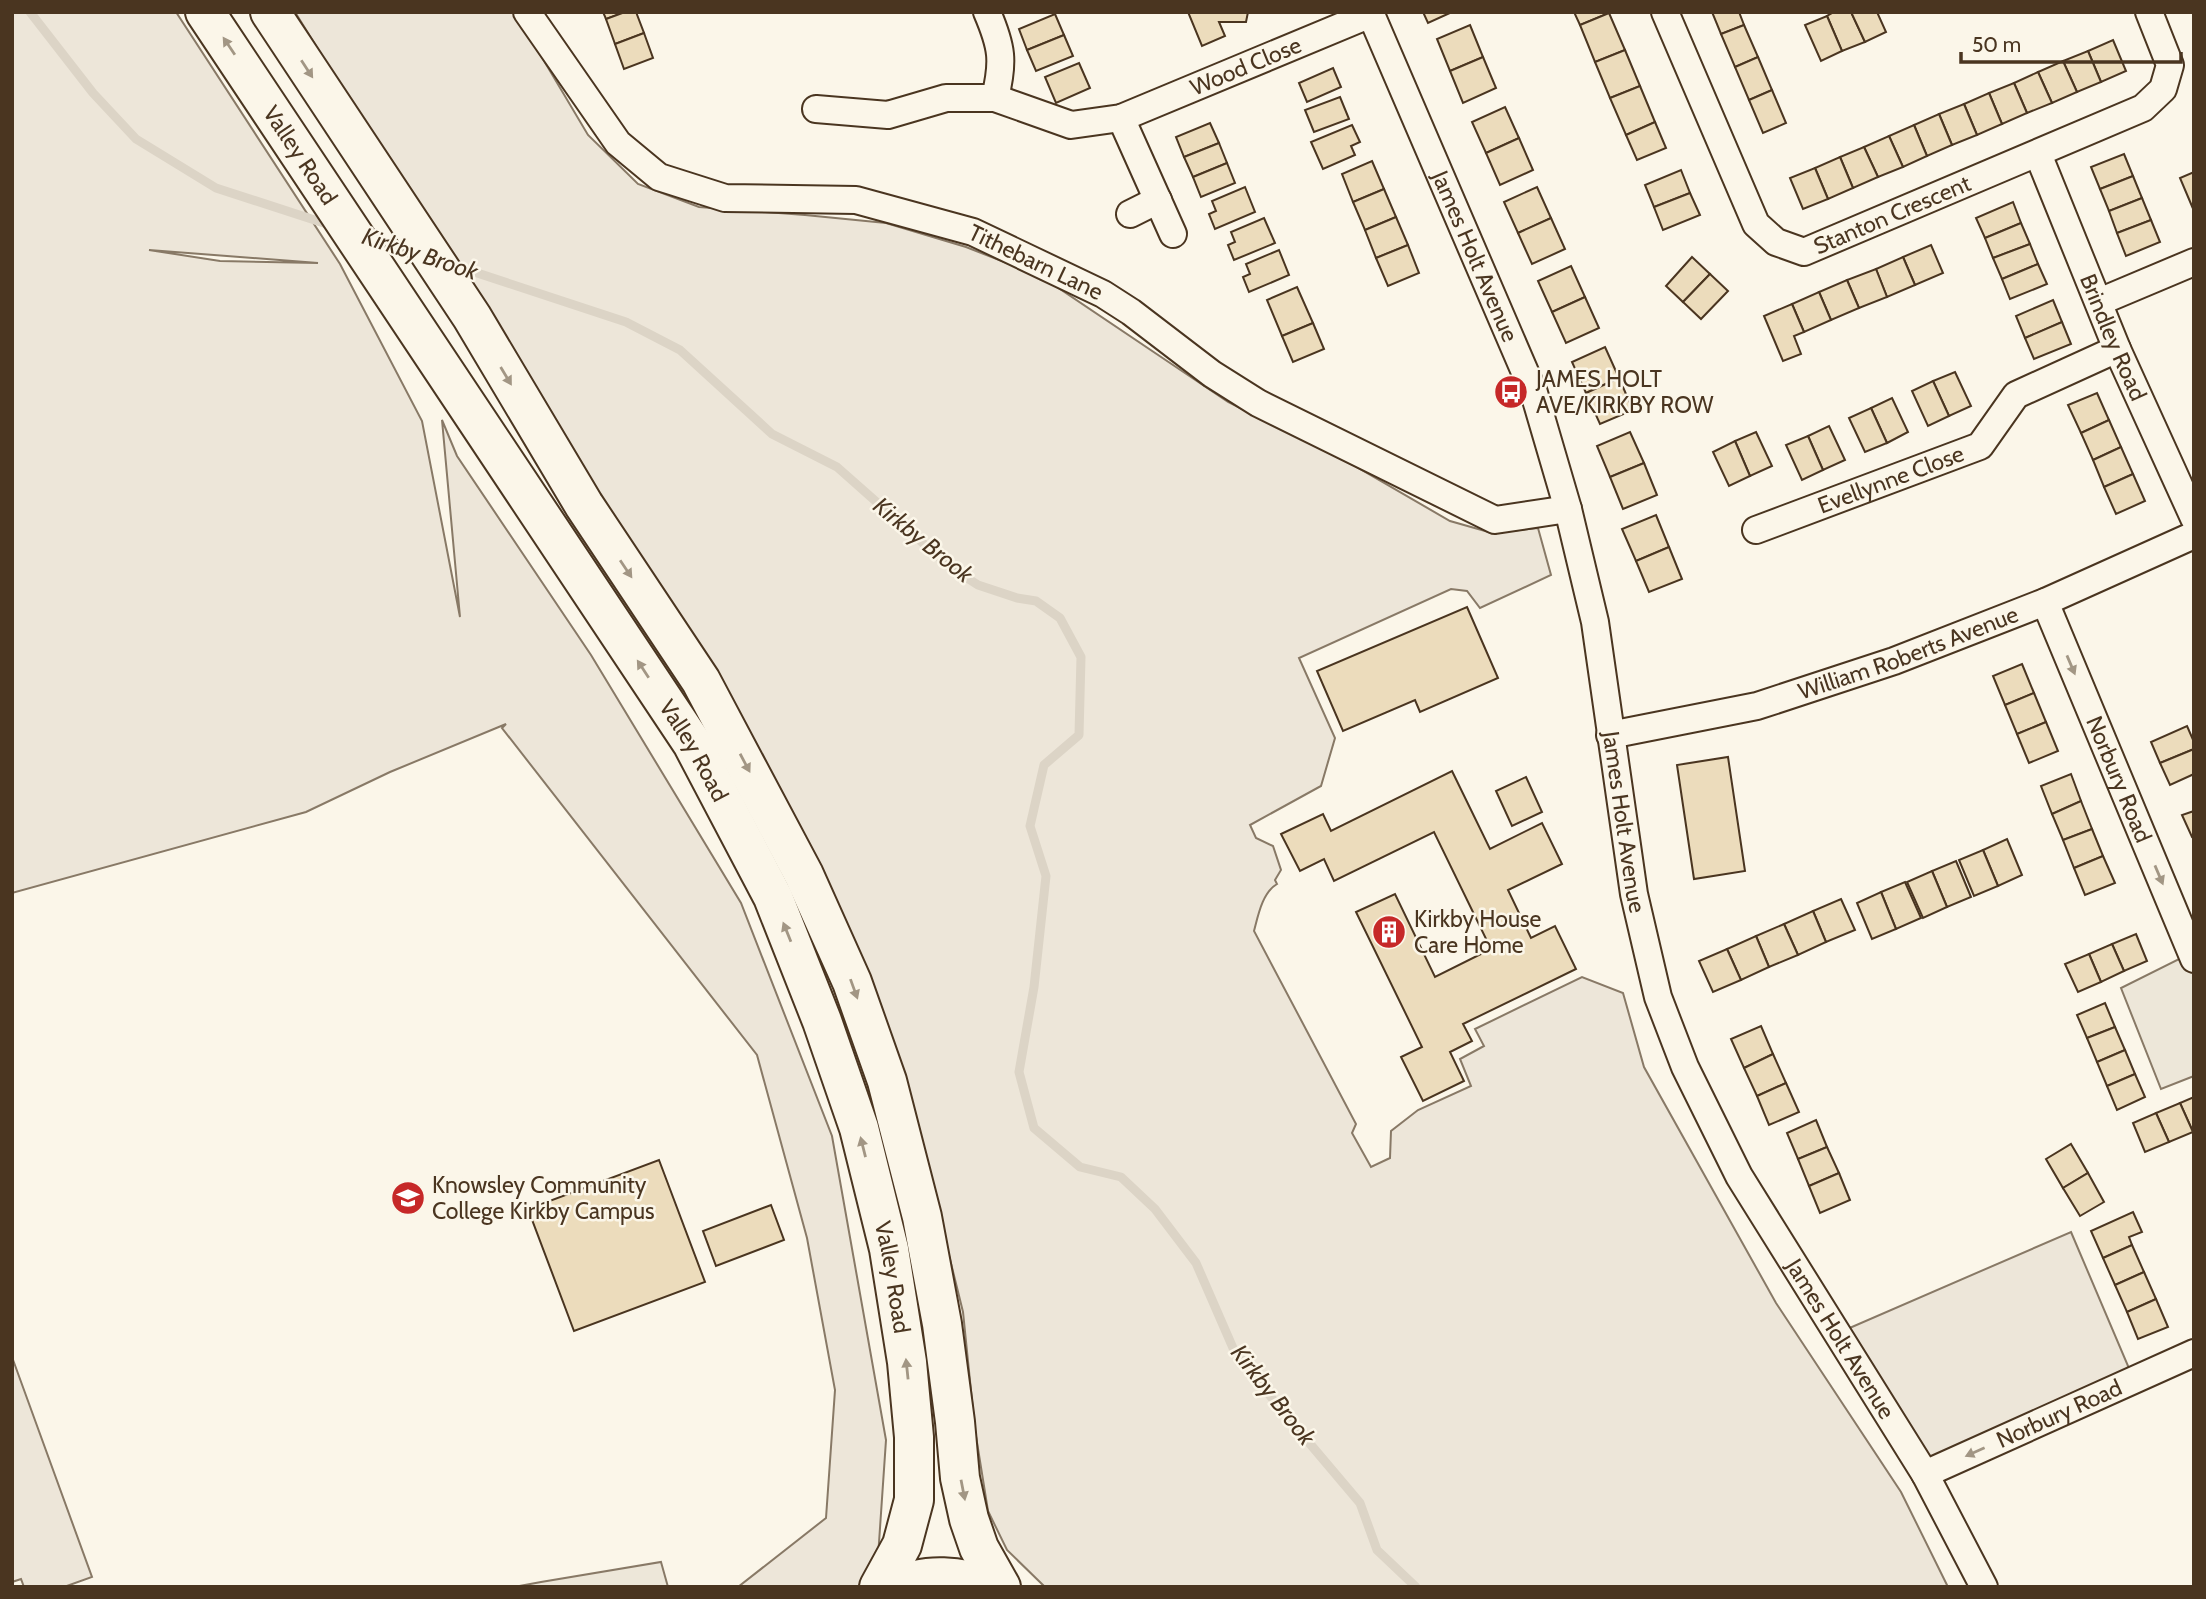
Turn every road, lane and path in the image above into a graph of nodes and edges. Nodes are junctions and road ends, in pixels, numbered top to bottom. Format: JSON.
{"nodes":[{"id":1,"x":205,"y":12,"type":"edge"},
{"id":2,"x":270,"y":12,"type":"edge"},
{"id":3,"x":527,"y":12,"type":"edge"},
{"id":4,"x":987,"y":12,"type":"edge"},
{"id":5,"x":1665,"y":12,"type":"edge"},
{"id":6,"x":2149,"y":12,"type":"edge"},
{"id":7,"x":1371,"y":13,"type":"edge"},
{"id":8,"x":996,"y":98,"type":"junction"},
{"id":9,"x":816,"y":109,"type":"dead end"},
{"id":10,"x":1121,"y":118,"type":"junction"},
{"id":11,"x":2038,"y":155,"type":"junction"},
{"id":12,"x":1158,"y":200,"type":"junction"},
{"id":13,"x":1130,"y":214,"type":"dead end"},
{"id":14,"x":1173,"y":234,"type":"dead end"},
{"id":15,"x":2194,"y":262,"type":"edge"},
{"id":16,"x":2099,"y":302,"type":"junction"},
{"id":17,"x":2117,"y":349,"type":"junction"},
{"id":18,"x":1568,"y":509,"type":"junction"},
{"id":19,"x":2194,"y":518,"type":"edge"},
{"id":20,"x":1756,"y":530,"type":"dead end"},
{"id":21,"x":2194,"y":535,"type":"edge"},
{"id":22,"x":2045,"y":602,"type":"junction"},
{"id":23,"x":1610,"y":735,"type":"junction"},
{"id":24,"x":2194,"y":958,"type":"edge"},
{"id":25,"x":2194,"y":1353,"type":"edge"},
{"id":26,"x":1925,"y":1474,"type":"junction"},
{"id":27,"x":880,"y":1587,"type":"edge"},
{"id":28,"x":898,"y":1587,"type":"edge"},
{"id":29,"x":990,"y":1587,"type":"edge"},
{"id":30,"x":1001,"y":1587,"type":"edge"},
{"id":31,"x":1984,"y":1587,"type":"edge"}],
"edges":[{"from":27,"to":1,"type":"main road","name":"Valley Road","one_way":true},
{"from":2,"to":30,"type":"main road","name":"Valley Road","one_way":true},
{"from":3,"to":18,"type":"street","name":"Tithebarn Lane"},
{"from":4,"to":8,"type":"street"},
{"from":5,"to":11,"type":"street","name":"Stanton Crescent"},
{"from":6,"to":11,"type":"street","name":"Stanton Crescent"},
{"from":7,"to":10,"type":"street","name":"Wood Close"},
{"from":7,"to":18,"type":"street","name":"James Holt Avenue"},
{"from":8,"to":9,"type":"street","name":"Wood Close"},
{"from":8,"to":10,"type":"street","name":"Wood Close"},
{"from":10,"to":12,"type":"street"},
{"from":11,"to":16,"type":"street","name":"Brindley Road"},
{"from":12,"to":13,"type":"street"},
{"from":12,"to":14,"type":"street"},
{"from":15,"to":16,"type":"street"},
{"from":16,"to":17,"type":"street","name":"Brindley Road"},
{"from":17,"to":19,"type":"street","name":"Brindley Road"},
{"from":17,"to":20,"type":"street","name":"Evellynne Close"},
{"from":18,"to":23,"type":"street","name":"James Holt Avenue"},
{"from":21,"to":22,"type":"street","name":"William Roberts Avenue"},
{"from":22,"to":23,"type":"street","name":"William Roberts Avenue"},
{"from":22,"to":24,"type":"street","name":"Norbury Road","one_way":true},
{"from":23,"to":26,"type":"street","name":"James Holt Avenue"},
{"from":25,"to":26,"type":"street","name":"Norbury Road","one_way":true},
{"from":26,"to":31,"type":"street","name":"James Holt Avenue"},
{"from":28,"to":29,"type":"main road"}]}
